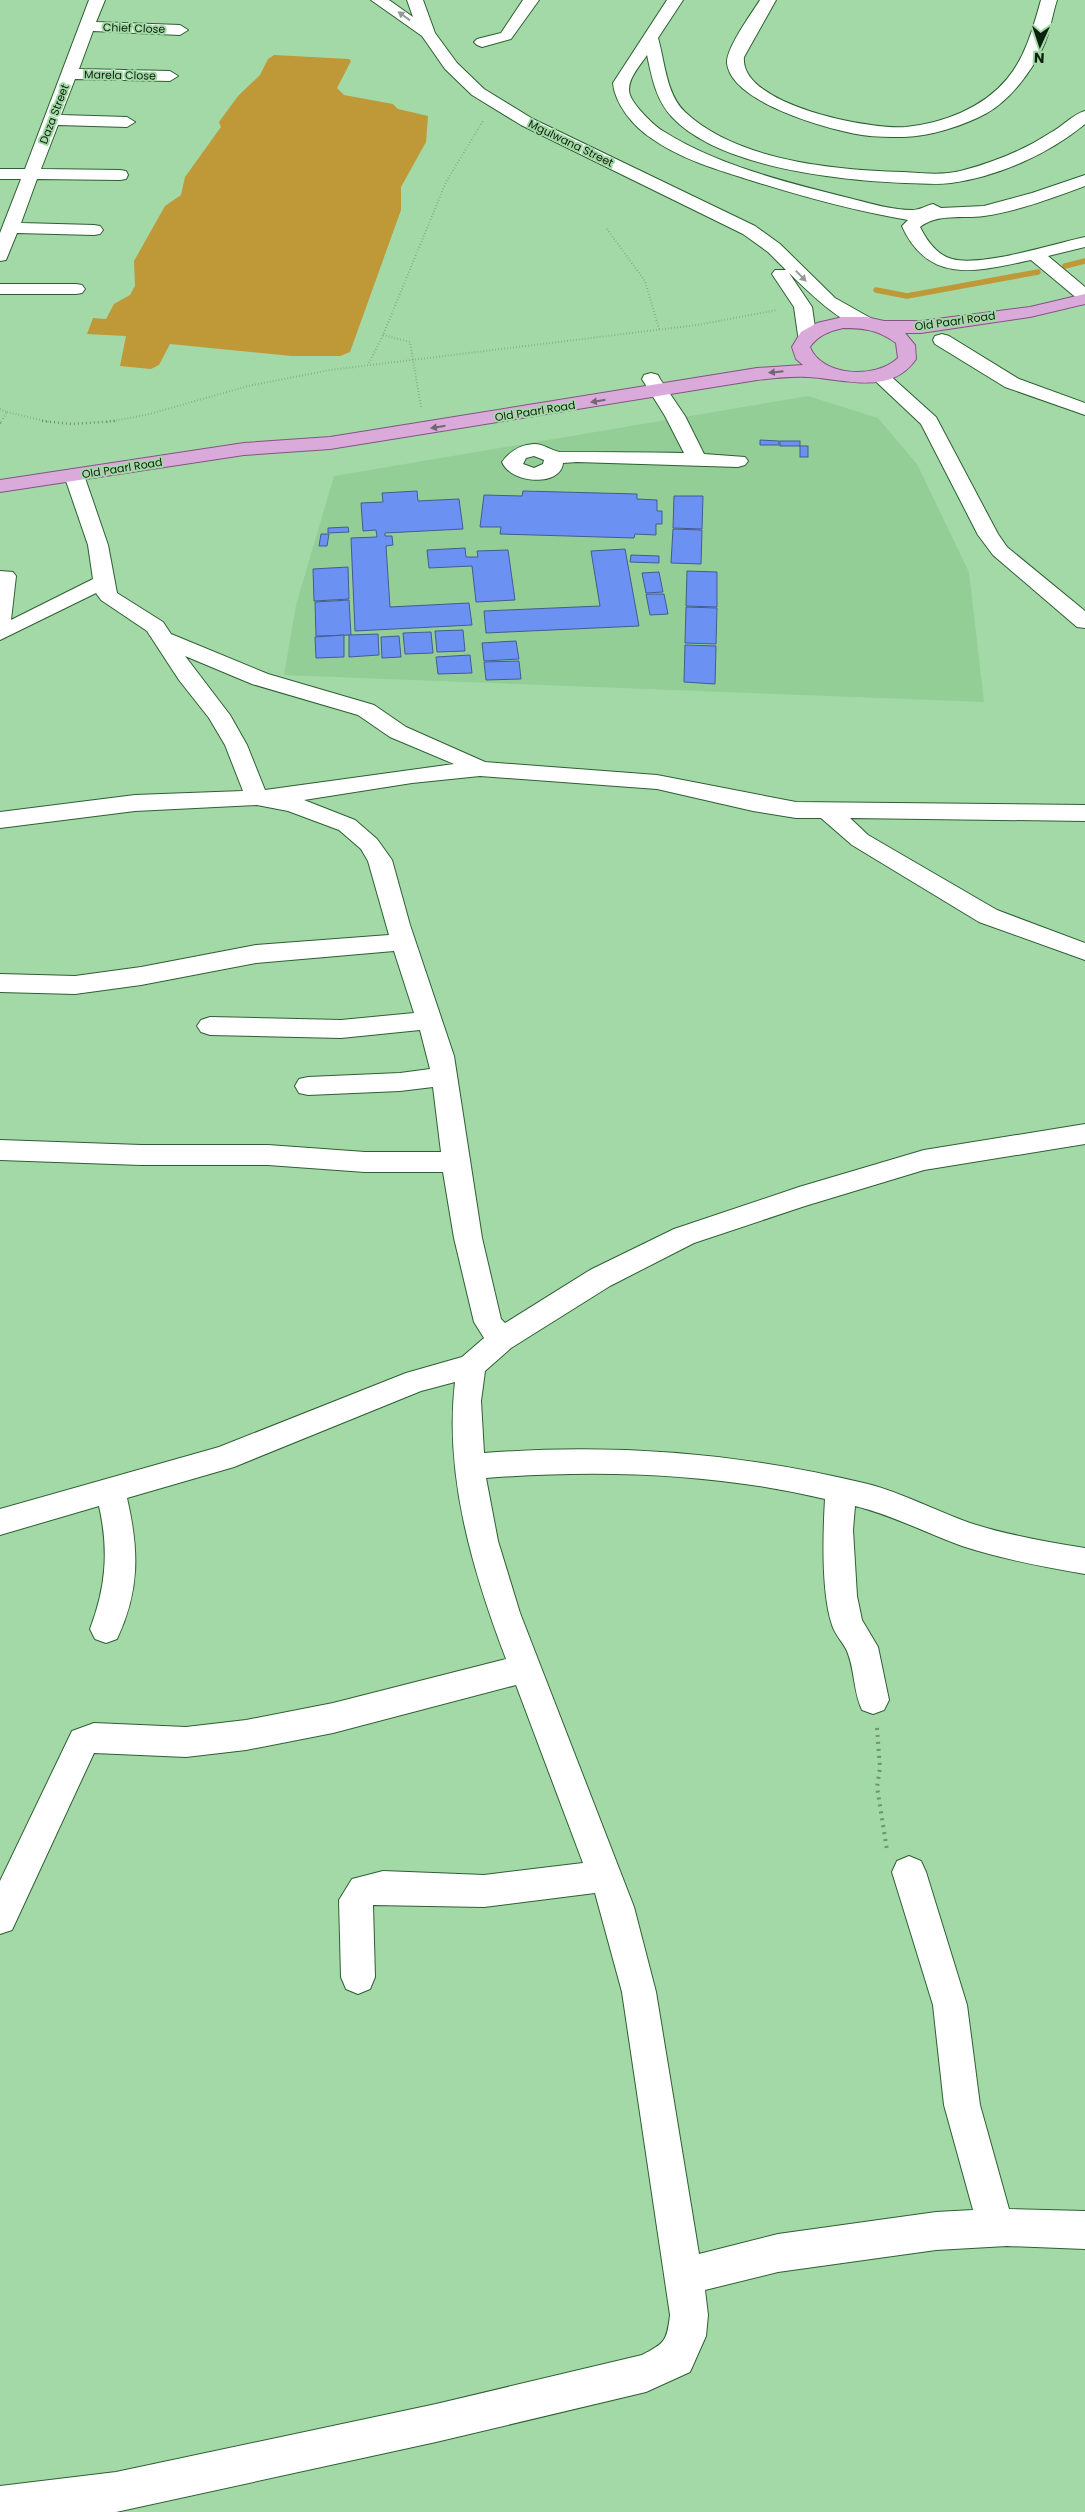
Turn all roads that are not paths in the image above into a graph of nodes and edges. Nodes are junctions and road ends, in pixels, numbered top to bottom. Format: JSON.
{"nodes":[{"id":1,"x":97,"y":0,"type":"edge"},
{"id":2,"x":379,"y":0,"type":"edge"},
{"id":3,"x":415,"y":0,"type":"edge"},
{"id":4,"x":675,"y":0,"type":"edge"},
{"id":5,"x":768,"y":0,"type":"edge"},
{"id":6,"x":1049,"y":0,"type":"edge"},
{"id":7,"x":525,"y":2,"type":"edge"},
{"id":8,"x":87,"y":26,"type":"junction"},
{"id":9,"x":180,"y":30,"type":"dead end"},
{"id":10,"x":428,"y":33,"type":"junction"},
{"id":11,"x":650,"y":38,"type":"junction"},
{"id":12,"x":482,"y":42,"type":"dead end"},
{"id":13,"x":69,"y":74,"type":"junction"},
{"id":14,"x":170,"y":76,"type":"dead end"},
{"id":15,"x":1085,"y":116,"type":"edge"},
{"id":16,"x":52,"y":120,"type":"junction"},
{"id":17,"x":127,"y":122,"type":"dead end"},
{"id":18,"x":0,"y":174,"type":"edge"},
{"id":19,"x":30,"y":174,"type":"junction"},
{"id":20,"x":120,"y":175,"type":"dead end"},
{"id":21,"x":951,"y":179,"type":"junction"},
{"id":22,"x":1085,"y":180,"type":"edge"},
{"id":23,"x":928,"y":214,"type":"junction"},
{"id":24,"x":736,"y":225,"type":"junction"},
{"id":25,"x":11,"y":228,"type":"junction"},
{"id":26,"x":94,"y":230,"type":"dead end"},
{"id":27,"x":1085,"y":242,"type":"edge"},
{"id":28,"x":1035,"y":254,"type":"junction"},
{"id":29,"x":0,"y":256,"type":"edge"},
{"id":30,"x":0,"y":289,"type":"edge"},
{"id":31,"x":76,"y":289,"type":"dead end"},
{"id":32,"x":1085,"y":297,"type":"edge"},
{"id":33,"x":1030,"y":312,"type":"junction"},
{"id":34,"x":874,"y":325,"type":"junction"},
{"id":35,"x":804,"y":339,"type":"junction"},
{"id":36,"x":942,"y":340,"type":"junction"},
{"id":37,"x":907,"y":357,"type":"junction"},
{"id":38,"x":825,"y":372,"type":"junction"},
{"id":39,"x":879,"y":376,"type":"junction"},
{"id":40,"x":655,"y":385,"type":"junction"},
{"id":41,"x":1085,"y":409,"type":"edge"},
{"id":42,"x":554,"y":458,"type":"dead end"},
{"id":43,"x":697,"y":460,"type":"junction"},
{"id":44,"x":738,"y":461,"type":"dead end"},
{"id":45,"x":74,"y":475,"type":"junction"},
{"id":46,"x":0,"y":486,"type":"edge"},
{"id":47,"x":6,"y":576,"type":"dead end"},
{"id":48,"x":103,"y":582,"type":"junction"},
{"id":49,"x":1085,"y":622,"type":"edge"},
{"id":50,"x":0,"y":626,"type":"edge"},
{"id":51,"x":0,"y":634,"type":"edge"},
{"id":52,"x":163,"y":639,"type":"junction"},
{"id":53,"x":480,"y":769,"type":"junction"},
{"id":54,"x":257,"y":798,"type":"junction"},
{"id":55,"x":827,"y":811,"type":"junction"},
{"id":56,"x":1085,"y":813,"type":"edge"},
{"id":57,"x":0,"y":820,"type":"edge"},
{"id":58,"x":404,"y":942,"type":"junction"},
{"id":59,"x":1085,"y":952,"type":"edge"},
{"id":60,"x":0,"y":984,"type":"edge"},
{"id":61,"x":430,"y":1020,"type":"junction"},
{"id":62,"x":210,"y":1026,"type":"dead end"},
{"id":63,"x":445,"y":1076,"type":"junction"},
{"id":64,"x":308,"y":1086,"type":"dead end"},
{"id":65,"x":1085,"y":1134,"type":"edge"},
{"id":66,"x":0,"y":1150,"type":"edge"},
{"id":67,"x":455,"y":1162,"type":"junction"},
{"id":68,"x":501,"y":1340,"type":"junction"},
{"id":69,"x":471,"y":1366,"type":"junction"},
{"id":70,"x":470,"y":1467,"type":"junction"},
{"id":71,"x":110,"y":1490,"type":"junction"},
{"id":72,"x":841,"y":1490,"type":"junction"},
{"id":73,"x":0,"y":1522,"type":"edge"},
{"id":74,"x":1085,"y":1561,"type":"edge"},
{"id":75,"x":106,"y":1629,"type":"dead end"},
{"id":76,"x":526,"y":1668,"type":"junction"},
{"id":77,"x":873,"y":1700,"type":"road end"},
{"id":78,"x":909,"y":1872,"type":"road end"},
{"id":79,"x":605,"y":1876,"type":"junction"},
{"id":80,"x":0,"y":1918,"type":"edge"},
{"id":81,"x":358,"y":1977,"type":"dead end"},
{"id":82,"x":996,"y":2227,"type":"junction"},
{"id":83,"x":1085,"y":2230,"type":"edge"},
{"id":84,"x":684,"y":2277,"type":"junction"},
{"id":85,"x":0,"y":2506,"type":"edge"}],
"edges":[{"from":1,"to":8,"type":"street","name":"Daza Street"},
{"from":10,"to":2,"type":"street","name":"Mgulwana Street","one_way":true},
{"from":3,"to":10,"type":"street","name":"Mgulwana Street"},
{"from":4,"to":11,"type":"street"},
{"from":5,"to":6,"type":"street"},
{"from":7,"to":12,"type":"street"},
{"from":8,"to":9,"type":"street","name":"Chief Close"},
{"from":8,"to":13,"type":"street","name":"Daza Street"},
{"from":10,"to":24,"type":"street","name":"Mgulwana Street"},
{"from":11,"to":21,"type":"street"},
{"from":11,"to":23,"type":"street"},
{"from":13,"to":14,"type":"street","name":"Marela Close"},
{"from":13,"to":16,"type":"street","name":"Daza Street"},
{"from":15,"to":21,"type":"street"},
{"from":16,"to":17,"type":"street"},
{"from":16,"to":19,"type":"street","name":"Daza Street"},
{"from":18,"to":19,"type":"street"},
{"from":19,"to":20,"type":"street"},
{"from":19,"to":25,"type":"street","name":"Daza Street"},
{"from":21,"to":23,"type":"street"},
{"from":22,"to":23,"type":"street"},
{"from":23,"to":28,"type":"street"},
{"from":24,"to":34,"type":"street","name":"Mgulwana Street","one_way":true},
{"from":24,"to":35,"type":"street","name":"Mgulwana Street"},
{"from":25,"to":26,"type":"street"},
{"from":25,"to":29,"type":"street","name":"Daza Street"},
{"from":27,"to":28,"type":"street"},
{"from":28,"to":32,"type":"street"},
{"from":30,"to":31,"type":"street"},
{"from":32,"to":33,"type":"main road","name":"Old Paarl Road"},
{"from":33,"to":34,"type":"main road","name":"Old Paarl Road"},
{"from":33,"to":36,"type":"main road","name":"Old Paarl Road"},
{"from":34,"to":35,"type":"main road","name":"Old Paarl Road"},
{"from":34,"to":37,"type":"main road","name":"Old Paarl Road"},
{"from":35,"to":38,"type":"main road","name":"Old Paarl Road"},
{"from":35,"to":40,"type":"main road","name":"Old Paarl Road"},
{"from":36,"to":37,"type":"main road","name":"Old Paarl Road"},
{"from":36,"to":41,"type":"street"},
{"from":37,"to":39,"type":"main road","name":"Old Paarl Road"},
{"from":38,"to":39,"type":"main road","name":"Old Paarl Road"},
{"from":38,"to":40,"type":"main road","name":"Old Paarl Road","one_way":true},
{"from":39,"to":49,"type":"street"},
{"from":40,"to":43,"type":"street"},
{"from":40,"to":45,"type":"main road","name":"Old Paarl Road"},
{"from":42,"to":43,"type":"street"},
{"from":43,"to":44,"type":"street"},
{"from":45,"to":46,"type":"main road","name":"Old Paarl Road"},
{"from":45,"to":48,"type":"street"},
{"from":47,"to":50,"type":"street"},
{"from":48,"to":51,"type":"street"},
{"from":48,"to":52,"type":"street"},
{"from":52,"to":53,"type":"street"},
{"from":52,"to":54,"type":"street"},
{"from":53,"to":54,"type":"street"},
{"from":53,"to":55,"type":"street"},
{"from":54,"to":57,"type":"street"},
{"from":54,"to":58,"type":"street"},
{"from":55,"to":56,"type":"street"},
{"from":55,"to":59,"type":"street"},
{"from":58,"to":60,"type":"street"},
{"from":58,"to":61,"type":"street"},
{"from":61,"to":62,"type":"street"},
{"from":61,"to":63,"type":"street"},
{"from":63,"to":64,"type":"street"},
{"from":63,"to":67,"type":"street"},
{"from":65,"to":68,"type":"street"},
{"from":66,"to":67,"type":"street"},
{"from":67,"to":68,"type":"street"},
{"from":68,"to":69,"type":"street"},
{"from":69,"to":70,"type":"street"},
{"from":69,"to":71,"type":"street"},
{"from":70,"to":72,"type":"street"},
{"from":70,"to":76,"type":"street"},
{"from":71,"to":73,"type":"street"},
{"from":71,"to":75,"type":"street"},
{"from":72,"to":74,"type":"street"},
{"from":72,"to":77,"type":"street"},
{"from":76,"to":79,"type":"street"},
{"from":76,"to":80,"type":"street"},
{"from":78,"to":82,"type":"street"},
{"from":79,"to":81,"type":"street"},
{"from":79,"to":84,"type":"street"},
{"from":82,"to":83,"type":"street"},
{"from":82,"to":84,"type":"street"},
{"from":84,"to":85,"type":"street"}]}
